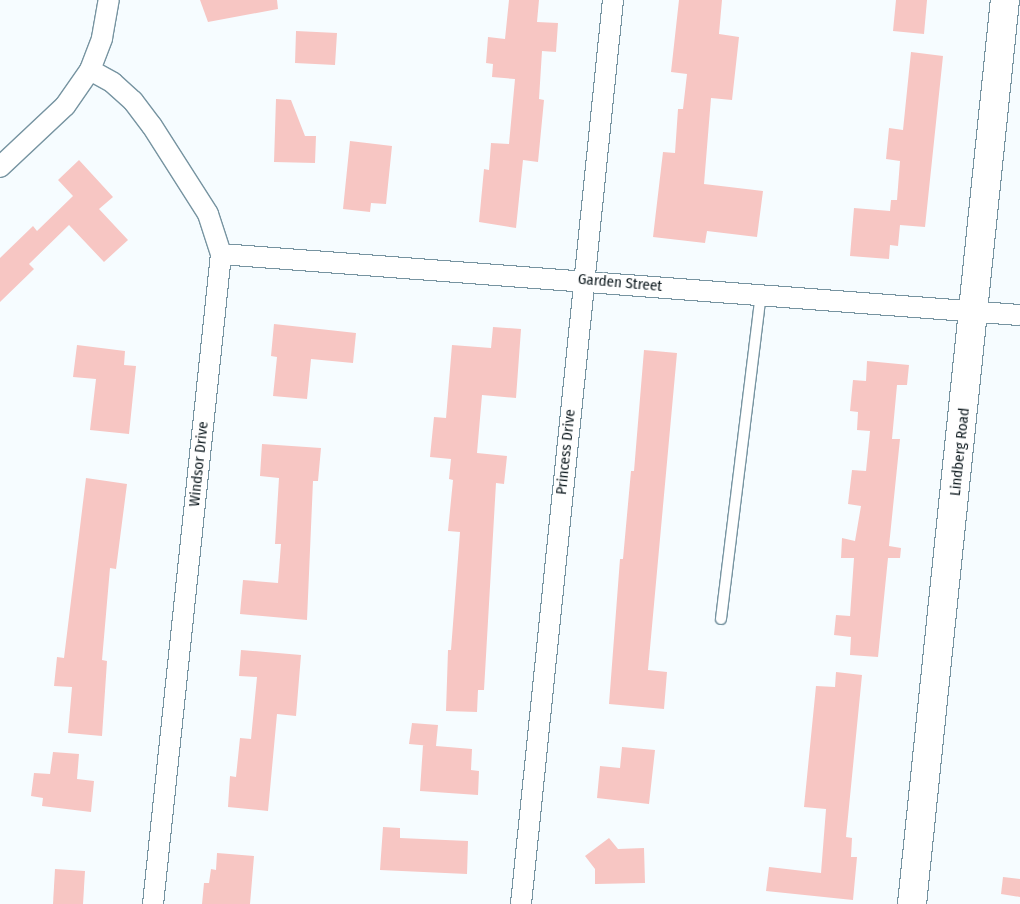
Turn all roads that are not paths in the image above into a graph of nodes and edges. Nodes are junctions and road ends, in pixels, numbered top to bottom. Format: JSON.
{"nodes":[{"id":1,"x":109,"y":0,"type":"edge"},
{"id":2,"x":613,"y":0,"type":"edge"},
{"id":3,"x":1005,"y":0,"type":"edge"},
{"id":4,"x":90,"y":70,"type":"junction"},
{"id":5,"x":0,"y":167,"type":"edge"},
{"id":6,"x":221,"y":254,"type":"junction"},
{"id":7,"x":584,"y":280,"type":"junction"},
{"id":8,"x":761,"y":294,"type":"junction"},
{"id":9,"x":974,"y":310,"type":"junction"},
{"id":10,"x":1020,"y":315,"type":"edge"},
{"id":11,"x":721,"y":619,"type":"dead end"},
{"id":12,"x":153,"y":904,"type":"edge"},
{"id":13,"x":521,"y":904,"type":"edge"},
{"id":14,"x":912,"y":904,"type":"edge"}],
"edges":[{"from":1,"to":4,"type":"street"},
{"from":2,"to":7,"type":"street","name":"Princess Drive"},
{"from":3,"to":9,"type":"street","name":"Lindberg Road"},
{"from":4,"to":5,"type":"street"},
{"from":4,"to":6,"type":"street","name":"Windsor Drive"},
{"from":6,"to":7,"type":"street","name":"Garden Street"},
{"from":6,"to":12,"type":"street","name":"Windsor Drive"},
{"from":7,"to":8,"type":"street","name":"Garden Street"},
{"from":7,"to":13,"type":"street","name":"Princess Drive"},
{"from":8,"to":9,"type":"street","name":"Garden Street"},
{"from":8,"to":11,"type":"lane"},
{"from":9,"to":10,"type":"street","name":"Garden Street"},
{"from":9,"to":14,"type":"street","name":"Lindberg Road"}]}
